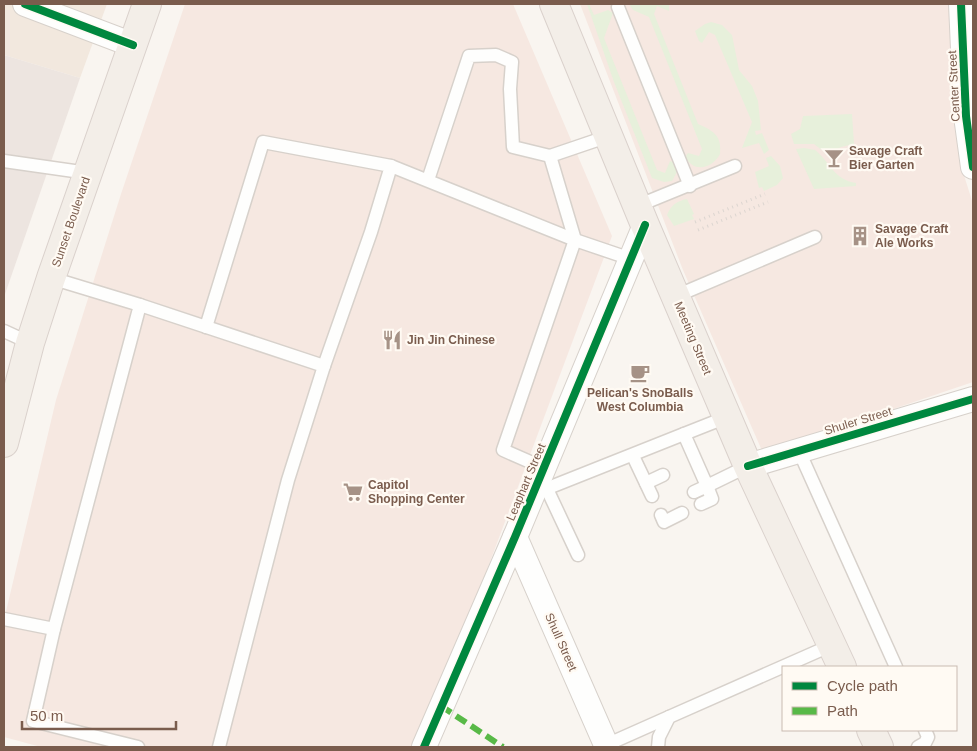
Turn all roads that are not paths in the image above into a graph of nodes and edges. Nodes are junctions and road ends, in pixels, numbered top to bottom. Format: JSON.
{"nodes":[{"id":1,"x":25,"y":4,"type":"edge"},
{"id":2,"x":147,"y":4,"type":"edge"},
{"id":3,"x":554,"y":4,"type":"edge"},
{"id":4,"x":961,"y":4,"type":"edge"},
{"id":5,"x":618,"y":7,"type":"dead end"},
{"id":6,"x":56,"y":10,"type":"edge"},
{"id":7,"x":133,"y":45,"type":"junction"},
{"id":8,"x":608,"y":136,"type":"junction"},
{"id":9,"x":550,"y":156,"type":"junction"},
{"id":10,"x":4,"y":161,"type":"edge"},
{"id":11,"x":391,"y":166,"type":"junction"},
{"id":12,"x":735,"y":166,"type":"dead end"},
{"id":13,"x":973,"y":167,"type":"edge"},
{"id":14,"x":88,"y":173,"type":"junction"},
{"id":15,"x":428,"y":180,"type":"junction"},
{"id":16,"x":690,"y":186,"type":"junction"},
{"id":17,"x":641,"y":215,"type":"junction"},
{"id":18,"x":815,"y":238,"type":"dead end"},
{"id":19,"x":575,"y":240,"type":"junction"},
{"id":20,"x":631,"y":259,"type":"junction"},
{"id":21,"x":51,"y":278,"type":"junction"},
{"id":22,"x":676,"y":296,"type":"junction"},
{"id":23,"x":140,"y":305,"type":"junction"},
{"id":24,"x":206,"y":327,"type":"junction"},
{"id":25,"x":4,"y":331,"type":"edge"},
{"id":26,"x":30,"y":343,"type":"junction"},
{"id":27,"x":324,"y":366,"type":"junction"},
{"id":28,"x":973,"y":399,"type":"edge"},
{"id":29,"x":8,"y":413,"type":"edge"},
{"id":30,"x":727,"y":416,"type":"junction"},
{"id":31,"x":684,"y":434,"type":"junction"},
{"id":32,"x":4,"y":443,"type":"edge"},
{"id":33,"x":799,"y":450,"type":"junction"},
{"id":34,"x":633,"y":456,"type":"junction"},
{"id":35,"x":748,"y":466,"type":"junction"},
{"id":36,"x":663,"y":475,"type":"dead end"},
{"id":37,"x":646,"y":483,"type":"junction"},
{"id":38,"x":542,"y":484,"type":"junction"},
{"id":39,"x":707,"y":486,"type":"junction"},
{"id":40,"x":694,"y":492,"type":"dead end"},
{"id":41,"x":652,"y":496,"type":"dead end"},
{"id":42,"x":702,"y":504,"type":"dead end"},
{"id":43,"x":682,"y":513,"type":"dead end"},
{"id":44,"x":661,"y":515,"type":"dead end"},
{"id":45,"x":515,"y":537,"type":"junction"},
{"id":46,"x":578,"y":556,"type":"dead end"},
{"id":47,"x":4,"y":619,"type":"edge"},
{"id":48,"x":54,"y":629,"type":"junction"},
{"id":49,"x":837,"y":656,"type":"edge"},
{"id":50,"x":809,"y":666,"type":"edge"},
{"id":51,"x":896,"y":666,"type":"edge"},
{"id":52,"x":782,"y":676,"type":"edge"},
{"id":53,"x":668,"y":717,"type":"junction"},
{"id":54,"x":871,"y":731,"type":"edge"},
{"id":55,"x":925,"y":731,"type":"edge"},
{"id":56,"x":607,"y":746,"type":"edge"},
{"id":57,"x":138,"y":747,"type":"edge"},
{"id":58,"x":219,"y":747,"type":"edge"},
{"id":59,"x":424,"y":747,"type":"edge"},
{"id":60,"x":658,"y":747,"type":"edge"},
{"id":61,"x":879,"y":747,"type":"edge"},
{"id":62,"x":918,"y":747,"type":"edge"}],
"edges":[{"from":1,"to":6,"type":"street"},
{"from":2,"to":7,"type":"main road","name":"Sunset Boulevard"},
{"from":3,"to":8,"type":"main road","name":"Meeting Street"},
{"from":4,"to":13,"type":"street","name":"Center Street"},
{"from":5,"to":16,"type":"lane"},
{"from":6,"to":7,"type":"street"},
{"from":7,"to":14,"type":"main road","name":"Sunset Boulevard"},
{"from":8,"to":9,"type":"lane"},
{"from":8,"to":17,"type":"main road","name":"Meeting Street"},
{"from":9,"to":15,"type":"lane"},
{"from":9,"to":19,"type":"lane"},
{"from":10,"to":14,"type":"lane"},
{"from":11,"to":15,"type":"lane"},
{"from":11,"to":24,"type":"lane"},
{"from":11,"to":27,"type":"lane"},
{"from":12,"to":16,"type":"lane"},
{"from":14,"to":21,"type":"main road","name":"Sunset Boulevard"},
{"from":15,"to":19,"type":"lane"},
{"from":16,"to":17,"type":"lane"},
{"from":17,"to":20,"type":"street","name":"Leaphart Street"},
{"from":17,"to":22,"type":"main road","name":"Meeting Street"},
{"from":18,"to":22,"type":"lane"},
{"from":19,"to":20,"type":"lane"},
{"from":19,"to":38,"type":"lane"},
{"from":20,"to":38,"type":"street","name":"Leaphart Street"},
{"from":21,"to":23,"type":"lane"},
{"from":21,"to":26,"type":"main road","name":"Sunset Boulevard"},
{"from":22,"to":30,"type":"main road","name":"Meeting Street"},
{"from":23,"to":24,"type":"lane"},
{"from":23,"to":48,"type":"lane"},
{"from":24,"to":27,"type":"lane"},
{"from":25,"to":26,"type":"lane"},
{"from":26,"to":29,"type":"main road","name":"Sunset Boulevard"},
{"from":27,"to":58,"type":"lane"},
{"from":28,"to":33,"type":"street","name":"Shuler Street"},
{"from":29,"to":32,"type":"main road","name":"Sunset Boulevard"},
{"from":30,"to":31,"type":"lane"},
{"from":30,"to":35,"type":"main road","name":"Meeting Street"},
{"from":31,"to":34,"type":"lane"},
{"from":31,"to":39,"type":"lane"},
{"from":33,"to":35,"type":"street","name":"Shuler Street"},
{"from":33,"to":51,"type":"lane"},
{"from":34,"to":37,"type":"lane"},
{"from":34,"to":38,"type":"lane"},
{"from":35,"to":39,"type":"lane"},
{"from":35,"to":49,"type":"main road","name":"Meeting Street"},
{"from":36,"to":37,"type":"lane"},
{"from":37,"to":41,"type":"lane"},
{"from":38,"to":45,"type":"street","name":"Leaphart Street"},
{"from":38,"to":46,"type":"lane"},
{"from":39,"to":40,"type":"lane"},
{"from":39,"to":42,"type":"lane"},
{"from":43,"to":44,"type":"lane"},
{"from":45,"to":56,"type":"street","name":"Shull Street"},
{"from":45,"to":59,"type":"street","name":"Leaphart Street"},
{"from":47,"to":48,"type":"lane"},
{"from":48,"to":57,"type":"lane"},
{"from":49,"to":50,"type":"lane"},
{"from":52,"to":53,"type":"lane"},
{"from":53,"to":56,"type":"lane"},
{"from":53,"to":60,"type":"lane"},
{"from":54,"to":61,"type":"main road"},
{"from":55,"to":62,"type":"lane"}]}
